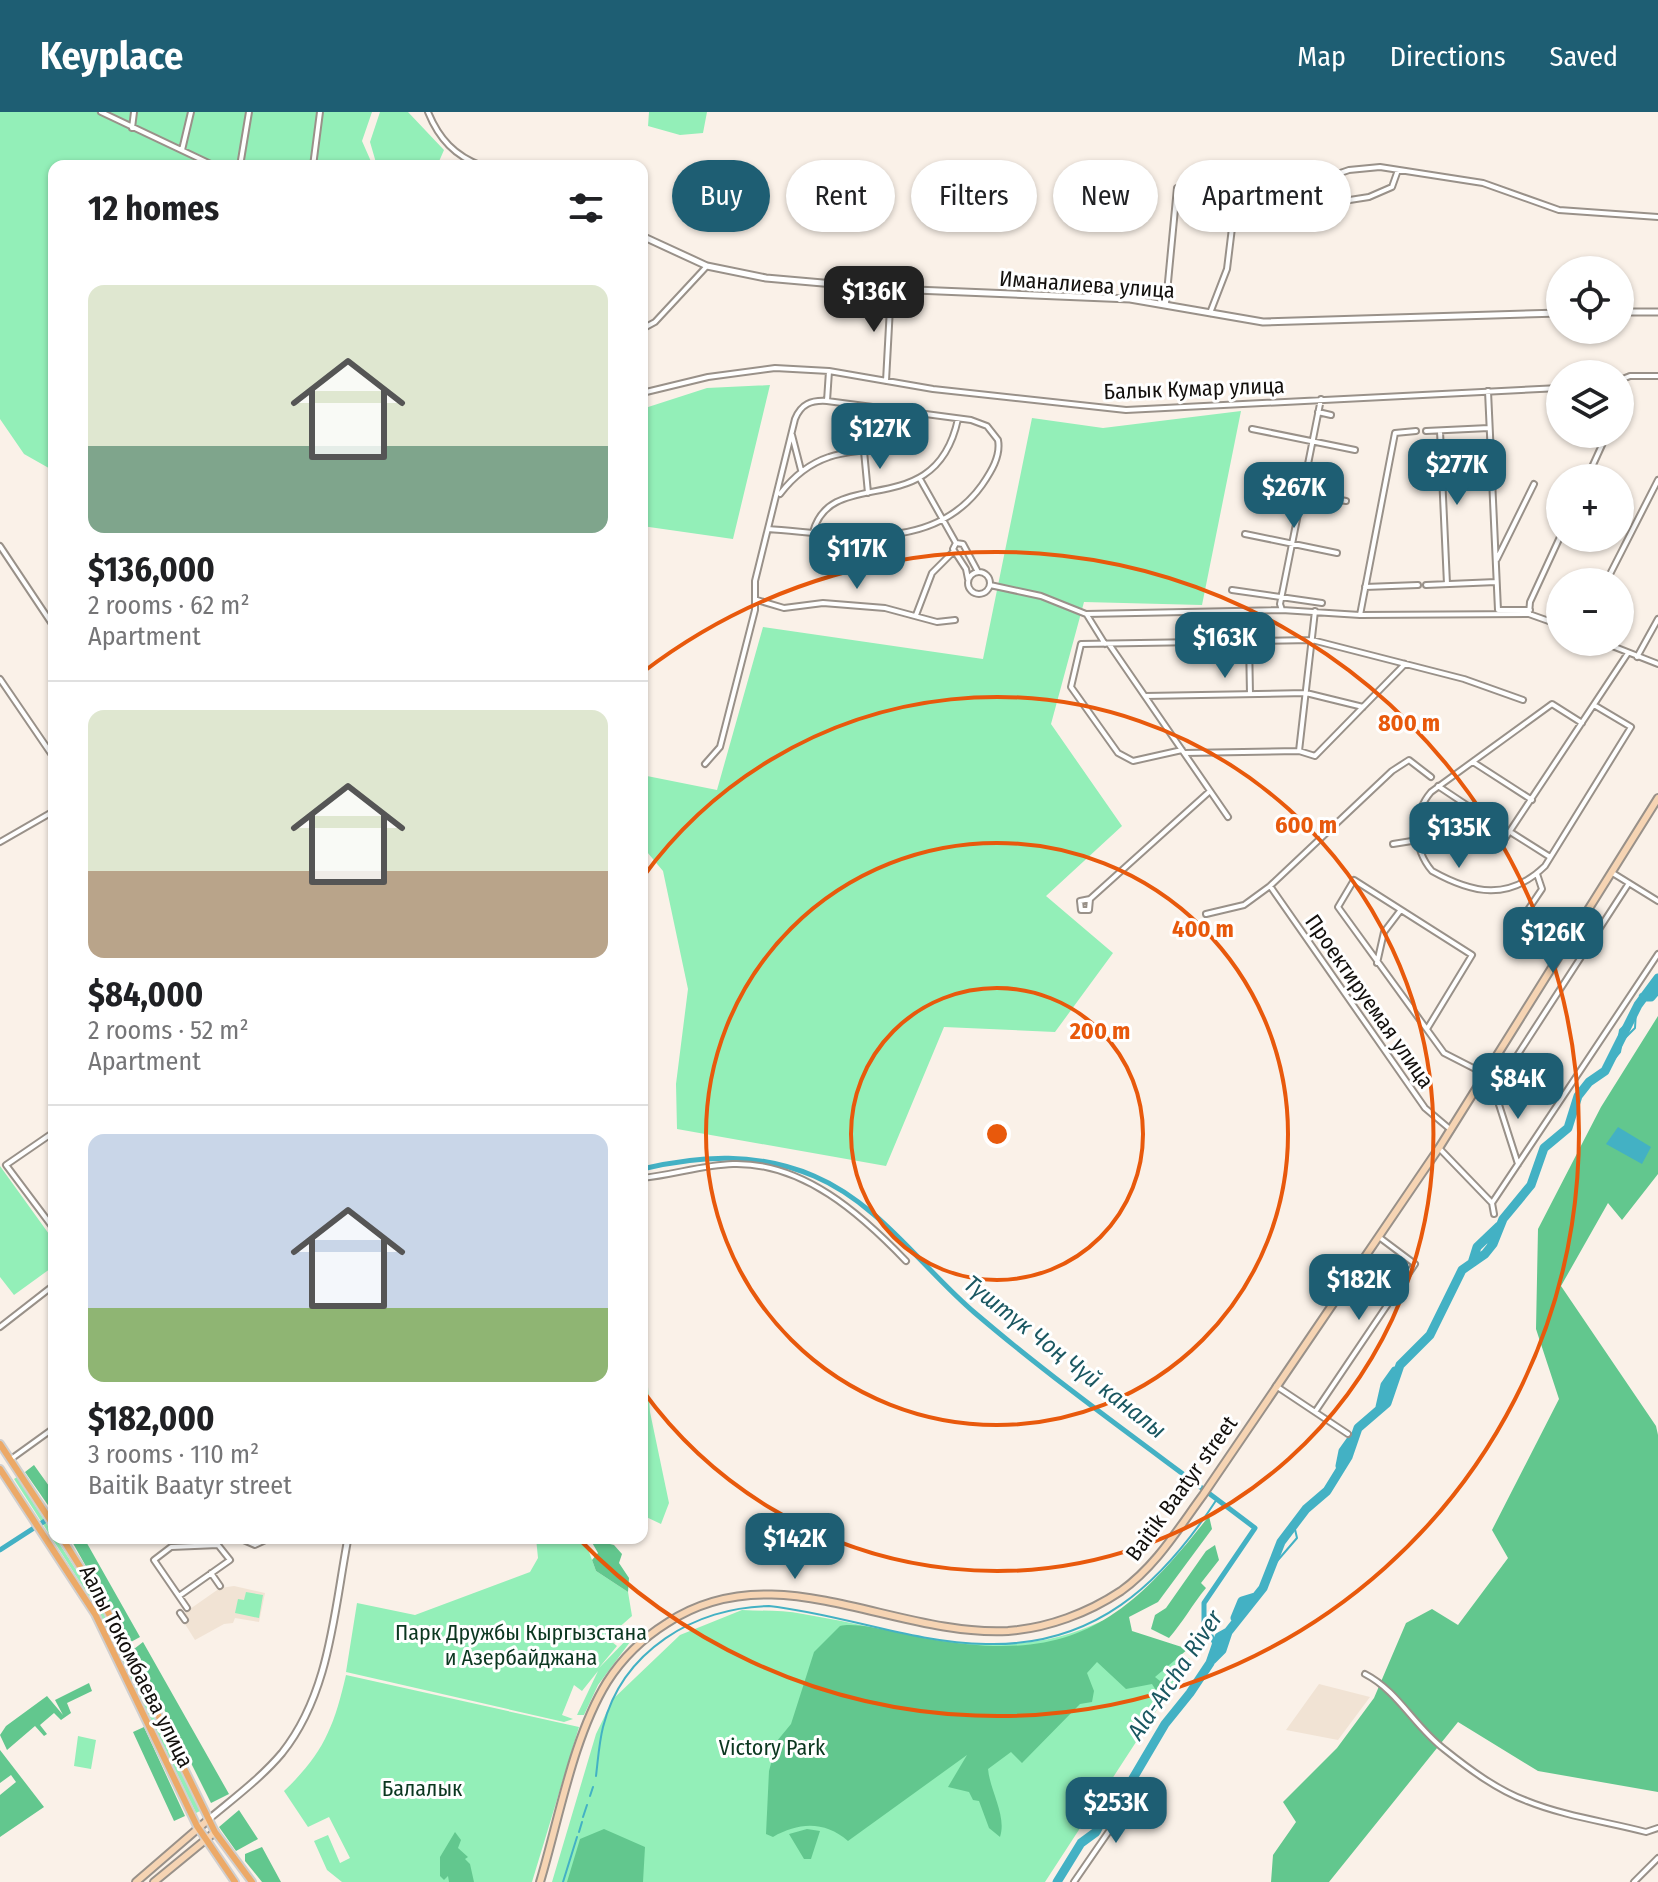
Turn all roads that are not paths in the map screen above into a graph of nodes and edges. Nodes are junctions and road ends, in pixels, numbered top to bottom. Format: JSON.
{"nodes":[{"id":1,"x":101,"y":112,"type":"edge"},
{"id":2,"x":134,"y":112,"type":"edge"},
{"id":3,"x":191,"y":112,"type":"edge"},
{"id":4,"x":249,"y":112,"type":"edge"},
{"id":5,"x":320,"y":112,"type":"edge"},
{"id":6,"x":428,"y":112,"type":"edge"},
{"id":7,"x":132,"y":128,"type":"junction"},
{"id":8,"x":182,"y":150,"type":"junction"},
{"id":9,"x":203,"y":160,"type":"edge"},
{"id":10,"x":241,"y":160,"type":"edge"},
{"id":11,"x":314,"y":160,"type":"edge"},
{"id":12,"x":464,"y":160,"type":"edge"},
{"id":13,"x":1351,"y":170,"type":"edge"},
{"id":14,"x":1398,"y":170,"type":"junction"},
{"id":15,"x":1351,"y":200,"type":"edge"},
{"id":16,"x":1658,"y":217,"type":"edge"},
{"id":17,"x":1174,"y":219,"type":"edge"},
{"id":18,"x":1233,"y":232,"type":"edge"},
{"id":19,"x":648,"y":239,"type":"edge"},
{"id":20,"x":707,"y":266,"type":"junction"},
{"id":21,"x":891,"y":289,"type":"junction"},
{"id":22,"x":1166,"y":303,"type":"junction"},
{"id":23,"x":1634,"y":312,"type":"edge"},
{"id":24,"x":1658,"y":312,"type":"edge"},
{"id":25,"x":1210,"y":313,"type":"junction"},
{"id":26,"x":1546,"y":313,"type":"edge"},
{"id":27,"x":648,"y":326,"type":"edge"},
{"id":28,"x":829,"y":371,"type":"junction"},
{"id":29,"x":1634,"y":376,"type":"edge"},
{"id":30,"x":1658,"y":376,"type":"edge"},
{"id":31,"x":886,"y":381,"type":"junction"},
{"id":32,"x":1546,"y":389,"type":"edge"},
{"id":33,"x":1488,"y":391,"type":"junction"},
{"id":34,"x":648,"y":392,"type":"edge"},
{"id":35,"x":1321,"y":399,"type":"junction"},
{"id":36,"x":827,"y":401,"type":"junction"},
{"id":37,"x":1318,"y":412,"type":"junction"},
{"id":38,"x":914,"y":413,"type":"junction"},
{"id":39,"x":1331,"y":415,"type":"dead end"},
{"id":40,"x":958,"y":419,"type":"junction"},
{"id":41,"x":1489,"y":428,"type":"junction"},
{"id":42,"x":1252,"y":429,"type":"dead end"},
{"id":43,"x":1416,"y":431,"type":"dead end"},
{"id":44,"x":1426,"y":431,"type":"dead end"},
{"id":45,"x":1440,"y":431,"type":"junction"},
{"id":46,"x":792,"y":435,"type":"junction"},
{"id":47,"x":1312,"y":441,"type":"junction"},
{"id":48,"x":1355,"y":450,"type":"dead end"},
{"id":49,"x":864,"y":451,"type":"junction"},
{"id":50,"x":801,"y":470,"type":"junction"},
{"id":51,"x":920,"y":479,"type":"junction"},
{"id":52,"x":1658,"y":480,"type":"edge"},
{"id":53,"x":1249,"y":482,"type":"dead end"},
{"id":54,"x":1534,"y":484,"type":"dead end"},
{"id":55,"x":1302,"y":492,"type":"junction"},
{"id":56,"x":868,"y":493,"type":"junction"},
{"id":57,"x":778,"y":497,"type":"junction"},
{"id":58,"x":1346,"y":501,"type":"dead end"},
{"id":59,"x":943,"y":519,"type":"junction"},
{"id":60,"x":768,"y":529,"type":"junction"},
{"id":61,"x":813,"y":532,"type":"junction"},
{"id":62,"x":1245,"y":534,"type":"dead end"},
{"id":63,"x":956,"y":543,"type":"junction"},
{"id":64,"x":1292,"y":544,"type":"junction"},
{"id":65,"x":0,"y":546,"type":"edge"},
{"id":66,"x":954,"y":551,"type":"junction"},
{"id":67,"x":1554,"y":552,"type":"edge"},
{"id":68,"x":1337,"y":553,"type":"dead end"},
{"id":69,"x":1495,"y":561,"type":"junction"},
{"id":70,"x":1613,"y":568,"type":"edge"},
{"id":71,"x":978,"y":572,"type":"junction"},
{"id":72,"x":968,"y":579,"type":"junction"},
{"id":73,"x":1496,"y":582,"type":"junction"},
{"id":74,"x":1447,"y":584,"type":"junction"},
{"id":75,"x":990,"y":585,"type":"junction"},
{"id":76,"x":1418,"y":585,"type":"dead end"},
{"id":77,"x":1426,"y":585,"type":"dead end"},
{"id":78,"x":1365,"y":587,"type":"junction"},
{"id":79,"x":1232,"y":590,"type":"dead end"},
{"id":80,"x":1281,"y":595,"type":"junction"},
{"id":81,"x":757,"y":600,"type":"junction"},
{"id":82,"x":1322,"y":603,"type":"dead end"},
{"id":83,"x":1282,"y":610,"type":"junction"},
{"id":84,"x":1315,"y":611,"type":"junction"},
{"id":85,"x":1530,"y":612,"type":"junction"},
{"id":86,"x":1086,"y":614,"type":"junction"},
{"id":87,"x":916,"y":615,"type":"junction"},
{"id":88,"x":1360,"y":615,"type":"junction"},
{"id":89,"x":48,"y":618,"type":"edge"},
{"id":90,"x":1546,"y":619,"type":"edge"},
{"id":91,"x":1658,"y":619,"type":"edge"},
{"id":92,"x":955,"y":620,"type":"dead end"},
{"id":93,"x":1312,"y":640,"type":"junction"},
{"id":94,"x":1249,"y":641,"type":"junction"},
{"id":95,"x":1107,"y":644,"type":"junction"},
{"id":96,"x":1626,"y":656,"type":"edge"},
{"id":97,"x":1634,"y":656,"type":"edge"},
{"id":98,"x":1637,"y":657,"type":"junction"},
{"id":99,"x":1405,"y":664,"type":"junction"},
{"id":100,"x":1658,"y":664,"type":"edge"},
{"id":101,"x":0,"y":679,"type":"edge"},
{"id":102,"x":1306,"y":693,"type":"junction"},
{"id":103,"x":1250,"y":694,"type":"junction"},
{"id":104,"x":1145,"y":696,"type":"junction"},
{"id":105,"x":1523,"y":700,"type":"dead end"},
{"id":106,"x":1594,"y":705,"type":"junction"},
{"id":107,"x":1363,"y":707,"type":"junction"},
{"id":108,"x":1582,"y":723,"type":"junction"},
{"id":109,"x":48,"y":749,"type":"edge"},
{"id":110,"x":1299,"y":751,"type":"junction"},
{"id":111,"x":1184,"y":752,"type":"junction"},
{"id":112,"x":1473,"y":762,"type":"junction"},
{"id":113,"x":705,"y":764,"type":"dead end"},
{"id":114,"x":1431,"y":777,"type":"dead end"},
{"id":115,"x":1438,"y":786,"type":"junction"},
{"id":116,"x":1210,"y":791,"type":"junction"},
{"id":117,"x":1658,"y":798,"type":"edge"},
{"id":118,"x":1533,"y":800,"type":"junction"},
{"id":119,"x":48,"y":814,"type":"edge"},
{"id":120,"x":1228,"y":817,"type":"dead end"},
{"id":121,"x":1512,"y":833,"type":"junction"},
{"id":122,"x":1418,"y":840,"type":"junction"},
{"id":123,"x":0,"y":842,"type":"edge"},
{"id":124,"x":1393,"y":844,"type":"dead end"},
{"id":125,"x":1550,"y":857,"type":"junction"},
{"id":126,"x":1611,"y":872,"type":"junction"},
{"id":127,"x":1537,"y":874,"type":"junction"},
{"id":128,"x":1629,"y":883,"type":"junction"},
{"id":129,"x":1270,"y":886,"type":"junction"},
{"id":130,"x":1090,"y":899,"type":"dead end"},
{"id":131,"x":1658,"y":901,"type":"edge"},
{"id":132,"x":1401,"y":911,"type":"junction"},
{"id":133,"x":1206,"y":914,"type":"dead end"},
{"id":134,"x":1517,"y":926,"type":"dead end"},
{"id":135,"x":1658,"y":954,"type":"edge"},
{"id":136,"x":1377,"y":963,"type":"junction"},
{"id":137,"x":1427,"y":1029,"type":"junction"},
{"id":138,"x":1486,"y":1074,"type":"junction"},
{"id":139,"x":1500,"y":1082,"type":"dead end"},
{"id":140,"x":1494,"y":1089,"type":"dead end"},
{"id":141,"x":1451,"y":1130,"type":"junction"},
{"id":142,"x":48,"y":1136,"type":"edge"},
{"id":143,"x":1439,"y":1148,"type":"junction"},
{"id":144,"x":1518,"y":1164,"type":"junction"},
{"id":145,"x":648,"y":1177,"type":"edge"},
{"id":146,"x":1492,"y":1203,"type":"junction"},
{"id":147,"x":1494,"y":1214,"type":"dead end"},
{"id":148,"x":48,"y":1221,"type":"edge"},
{"id":149,"x":1379,"y":1237,"type":"junction"},
{"id":150,"x":906,"y":1261,"type":"dead end"},
{"id":151,"x":48,"y":1290,"type":"edge"},
{"id":152,"x":0,"y":1327,"type":"edge"},
{"id":153,"x":1276,"y":1386,"type":"junction"},
{"id":154,"x":1315,"y":1412,"type":"junction"},
{"id":155,"x":48,"y":1432,"type":"edge"},
{"id":156,"x":1348,"y":1434,"type":"dead end"},
{"id":157,"x":0,"y":1444,"type":"edge"},
{"id":158,"x":11,"y":1459,"type":"junction"},
{"id":159,"x":0,"y":1467,"type":"edge"},
{"id":160,"x":48,"y":1517,"type":"edge"},
{"id":161,"x":48,"y":1539,"type":"edge"},
{"id":162,"x":51,"y":1544,"type":"edge"},
{"id":163,"x":66,"y":1544,"type":"edge"},
{"id":164,"x":347,"y":1544,"type":"edge"},
{"id":165,"x":211,"y":1573,"type":"junction"},
{"id":166,"x":220,"y":1586,"type":"dead end"},
{"id":167,"x":179,"y":1596,"type":"junction"},
{"id":168,"x":187,"y":1608,"type":"dead end"},
{"id":169,"x":180,"y":1613,"type":"dead end"},
{"id":170,"x":185,"y":1620,"type":"dead end"},
{"id":171,"x":1365,"y":1674,"type":"dead end"},
{"id":172,"x":1136,"y":1792,"type":"dead end"},
{"id":173,"x":209,"y":1819,"type":"junction"},
{"id":174,"x":197,"y":1826,"type":"junction"},
{"id":175,"x":1658,"y":1828,"type":"edge"},
{"id":176,"x":215,"y":1832,"type":"junction"},
{"id":177,"x":204,"y":1839,"type":"junction"},
{"id":178,"x":1658,"y":1858,"type":"edge"},
{"id":179,"x":136,"y":1882,"type":"edge"},
{"id":180,"x":154,"y":1882,"type":"edge"},
{"id":181,"x":235,"y":1882,"type":"edge"},
{"id":182,"x":252,"y":1882,"type":"edge"},
{"id":183,"x":540,"y":1882,"type":"edge"},
{"id":184,"x":1074,"y":1882,"type":"edge"},
{"id":185,"x":1634,"y":1882,"type":"edge"}],
"edges":[{"from":1,"to":7,"type":"street"},
{"from":2,"to":7,"type":"street"},
{"from":3,"to":8,"type":"street"},
{"from":4,"to":10,"type":"street"},
{"from":5,"to":11,"type":"street"},
{"from":6,"to":12,"type":"street"},
{"from":7,"to":8,"type":"street"},
{"from":8,"to":9,"type":"street"},
{"from":13,"to":14,"type":"street"},
{"from":14,"to":15,"type":"street"},
{"from":14,"to":16,"type":"street"},
{"from":17,"to":22,"type":"street"},
{"from":18,"to":25,"type":"street"},
{"from":19,"to":20,"type":"street","name":"Иманалиева улица"},
{"from":20,"to":21,"type":"street","name":"Иманалиева улица"},
{"from":20,"to":27,"type":"street"},
{"from":21,"to":22,"type":"street","name":"Иманалиева улица"},
{"from":21,"to":31,"type":"street"},
{"from":22,"to":25,"type":"street","name":"Иманалиева улица"},
{"from":23,"to":24,"type":"street"},
{"from":25,"to":26,"type":"street","name":"Иманалиева улица"},
{"from":28,"to":31,"type":"street","name":"Балык Кумар улица"},
{"from":28,"to":34,"type":"street","name":"Балык Кумар улица"},
{"from":28,"to":36,"type":"street"},
{"from":29,"to":30,"type":"street"},
{"from":31,"to":35,"type":"street","name":"Балык Кумар улица"},
{"from":32,"to":33,"type":"street","name":"Балык Кумар улица"},
{"from":33,"to":35,"type":"street","name":"Балык Кумар улица"},
{"from":33,"to":41,"type":"street"},
{"from":35,"to":37,"type":"street"},
{"from":36,"to":38,"type":"street"},
{"from":36,"to":46,"type":"street"},
{"from":37,"to":39,"type":"street"},
{"from":37,"to":47,"type":"street"},
{"from":38,"to":40,"type":"street"},
{"from":38,"to":49,"type":"street"},
{"from":40,"to":51,"type":"street"},
{"from":40,"to":59,"type":"street"},
{"from":41,"to":45,"type":"street"},
{"from":41,"to":69,"type":"street"},
{"from":42,"to":47,"type":"street"},
{"from":43,"to":78,"type":"street"},
{"from":44,"to":45,"type":"street"},
{"from":45,"to":74,"type":"street"},
{"from":46,"to":50,"type":"street"},
{"from":46,"to":57,"type":"street"},
{"from":47,"to":48,"type":"street"},
{"from":47,"to":55,"type":"street"},
{"from":49,"to":50,"type":"street"},
{"from":49,"to":56,"type":"street"},
{"from":50,"to":57,"type":"street"},
{"from":51,"to":56,"type":"street"},
{"from":51,"to":59,"type":"street"},
{"from":52,"to":70,"type":"street"},
{"from":53,"to":55,"type":"street"},
{"from":54,"to":69,"type":"street"},
{"from":55,"to":58,"type":"street"},
{"from":55,"to":64,"type":"street"},
{"from":56,"to":61,"type":"street"},
{"from":57,"to":60,"type":"street"},
{"from":59,"to":61,"type":"street"},
{"from":59,"to":63,"type":"street"},
{"from":60,"to":61,"type":"street"},
{"from":60,"to":81,"type":"street"},
{"from":62,"to":64,"type":"street"},
{"from":63,"to":66,"type":"street"},
{"from":63,"to":71,"type":"street"},
{"from":64,"to":68,"type":"street"},
{"from":64,"to":80,"type":"street"},
{"from":65,"to":89,"type":"street"},
{"from":66,"to":72,"type":"street"},
{"from":66,"to":87,"type":"street"},
{"from":67,"to":85,"type":"street"},
{"from":69,"to":73,"type":"street"},
{"from":71,"to":72,"type":"street"},
{"from":71,"to":75,"type":"street"},
{"from":72,"to":75,"type":"street"},
{"from":73,"to":74,"type":"street"},
{"from":73,"to":85,"type":"street"},
{"from":74,"to":77,"type":"street"},
{"from":75,"to":86,"type":"street"},
{"from":76,"to":78,"type":"street"},
{"from":78,"to":88,"type":"street"},
{"from":79,"to":80,"type":"street"},
{"from":80,"to":82,"type":"street"},
{"from":80,"to":83,"type":"street"},
{"from":81,"to":87,"type":"street"},
{"from":81,"to":113,"type":"street"},
{"from":83,"to":84,"type":"street"},
{"from":83,"to":86,"type":"street"},
{"from":84,"to":88,"type":"street"},
{"from":84,"to":93,"type":"street"},
{"from":85,"to":88,"type":"street"},
{"from":85,"to":90,"type":"street"},
{"from":86,"to":95,"type":"street"},
{"from":87,"to":92,"type":"street"},
{"from":91,"to":98,"type":"street"},
{"from":93,"to":94,"type":"street"},
{"from":93,"to":99,"type":"street"},
{"from":93,"to":102,"type":"street"},
{"from":94,"to":95,"type":"street"},
{"from":94,"to":103,"type":"street"},
{"from":95,"to":104,"type":"street"},
{"from":95,"to":111,"type":"street"},
{"from":96,"to":106,"type":"street"},
{"from":97,"to":98,"type":"street"},
{"from":98,"to":100,"type":"street"},
{"from":99,"to":105,"type":"street"},
{"from":99,"to":107,"type":"street"},
{"from":101,"to":109,"type":"street"},
{"from":102,"to":103,"type":"street"},
{"from":102,"to":107,"type":"street"},
{"from":102,"to":110,"type":"street"},
{"from":103,"to":104,"type":"street"},
{"from":104,"to":111,"type":"street"},
{"from":106,"to":108,"type":"street"},
{"from":106,"to":125,"type":"street"},
{"from":107,"to":110,"type":"street"},
{"from":108,"to":112,"type":"street"},
{"from":108,"to":118,"type":"street"},
{"from":110,"to":111,"type":"street"},
{"from":111,"to":116,"type":"street"},
{"from":112,"to":115,"type":"street"},
{"from":112,"to":118,"type":"street"},
{"from":114,"to":129,"type":"street"},
{"from":115,"to":121,"type":"street"},
{"from":115,"to":122,"type":"street"},
{"from":116,"to":120,"type":"street"},
{"from":116,"to":130,"type":"street"},
{"from":117,"to":126,"type":"main road","name":"Baitik Baatyr street"},
{"from":118,"to":121,"type":"street"},
{"from":119,"to":123,"type":"street"},
{"from":121,"to":125,"type":"street"},
{"from":122,"to":124,"type":"street"},
{"from":122,"to":127,"type":"street"},
{"from":125,"to":127,"type":"street"},
{"from":126,"to":128,"type":"street"},
{"from":126,"to":138,"type":"main road","name":"Baitik Baatyr street"},
{"from":127,"to":134,"type":"street"},
{"from":128,"to":131,"type":"street"},
{"from":128,"to":139,"type":"street"},
{"from":129,"to":133,"type":"street"},
{"from":129,"to":141,"type":"street","name":"Проектируемая улица"},
{"from":132,"to":136,"type":"street"},
{"from":132,"to":136,"type":"street"},
{"from":132,"to":137,"type":"street"},
{"from":135,"to":144,"type":"street"},
{"from":136,"to":137,"type":"street"},
{"from":137,"to":138,"type":"street"},
{"from":138,"to":141,"type":"main road","name":"Baitik Baatyr street"},
{"from":140,"to":144,"type":"street"},
{"from":141,"to":143,"type":"main road","name":"Baitik Baatyr street"},
{"from":142,"to":148,"type":"street"},
{"from":143,"to":146,"type":"street"},
{"from":143,"to":149,"type":"main road","name":"Baitik Baatyr street"},
{"from":144,"to":146,"type":"street"},
{"from":145,"to":150,"type":"street"},
{"from":146,"to":147,"type":"street"},
{"from":149,"to":153,"type":"main road","name":"Baitik Baatyr street"},
{"from":149,"to":154,"type":"street"},
{"from":151,"to":152,"type":"street"},
{"from":153,"to":154,"type":"street"},
{"from":153,"to":183,"type":"main road","name":"Baitik Baatyr street"},
{"from":154,"to":156,"type":"street"},
{"from":155,"to":158,"type":"street"},
{"from":157,"to":158,"type":"main road"},
{"from":158,"to":159,"type":"main road"},
{"from":158,"to":160,"type":"main road"},
{"from":159,"to":161,"type":"main road","name":"Аалы Токомбаева улица"},
{"from":162,"to":174,"type":"main road","name":"Аалы Токомбаева улица"},
{"from":163,"to":173,"type":"main road","name":"Аалы Токомбаева улица"},
{"from":164,"to":173,"type":"street"},
{"from":165,"to":166,"type":"street"},
{"from":165,"to":167,"type":"street"},
{"from":165,"to":167,"type":"street"},
{"from":167,"to":168,"type":"street"},
{"from":169,"to":170,"type":"street"},
{"from":171,"to":175,"type":"street"},
{"from":172,"to":184,"type":"street"},
{"from":173,"to":174,"type":"main road"},
{"from":173,"to":176,"type":"main road","name":"Аалы Токомбаева улица"},
{"from":174,"to":177,"type":"main road","name":"Аалы Токомбаева улица"},
{"from":174,"to":179,"type":"main road"},
{"from":176,"to":177,"type":"main road"},
{"from":176,"to":182,"type":"main road","name":"Аалы Токомбаева улица"},
{"from":177,"to":180,"type":"main road"},
{"from":177,"to":181,"type":"main road","name":"Аалы Токомбаева улица"},
{"from":178,"to":185,"type":"street"}]}
